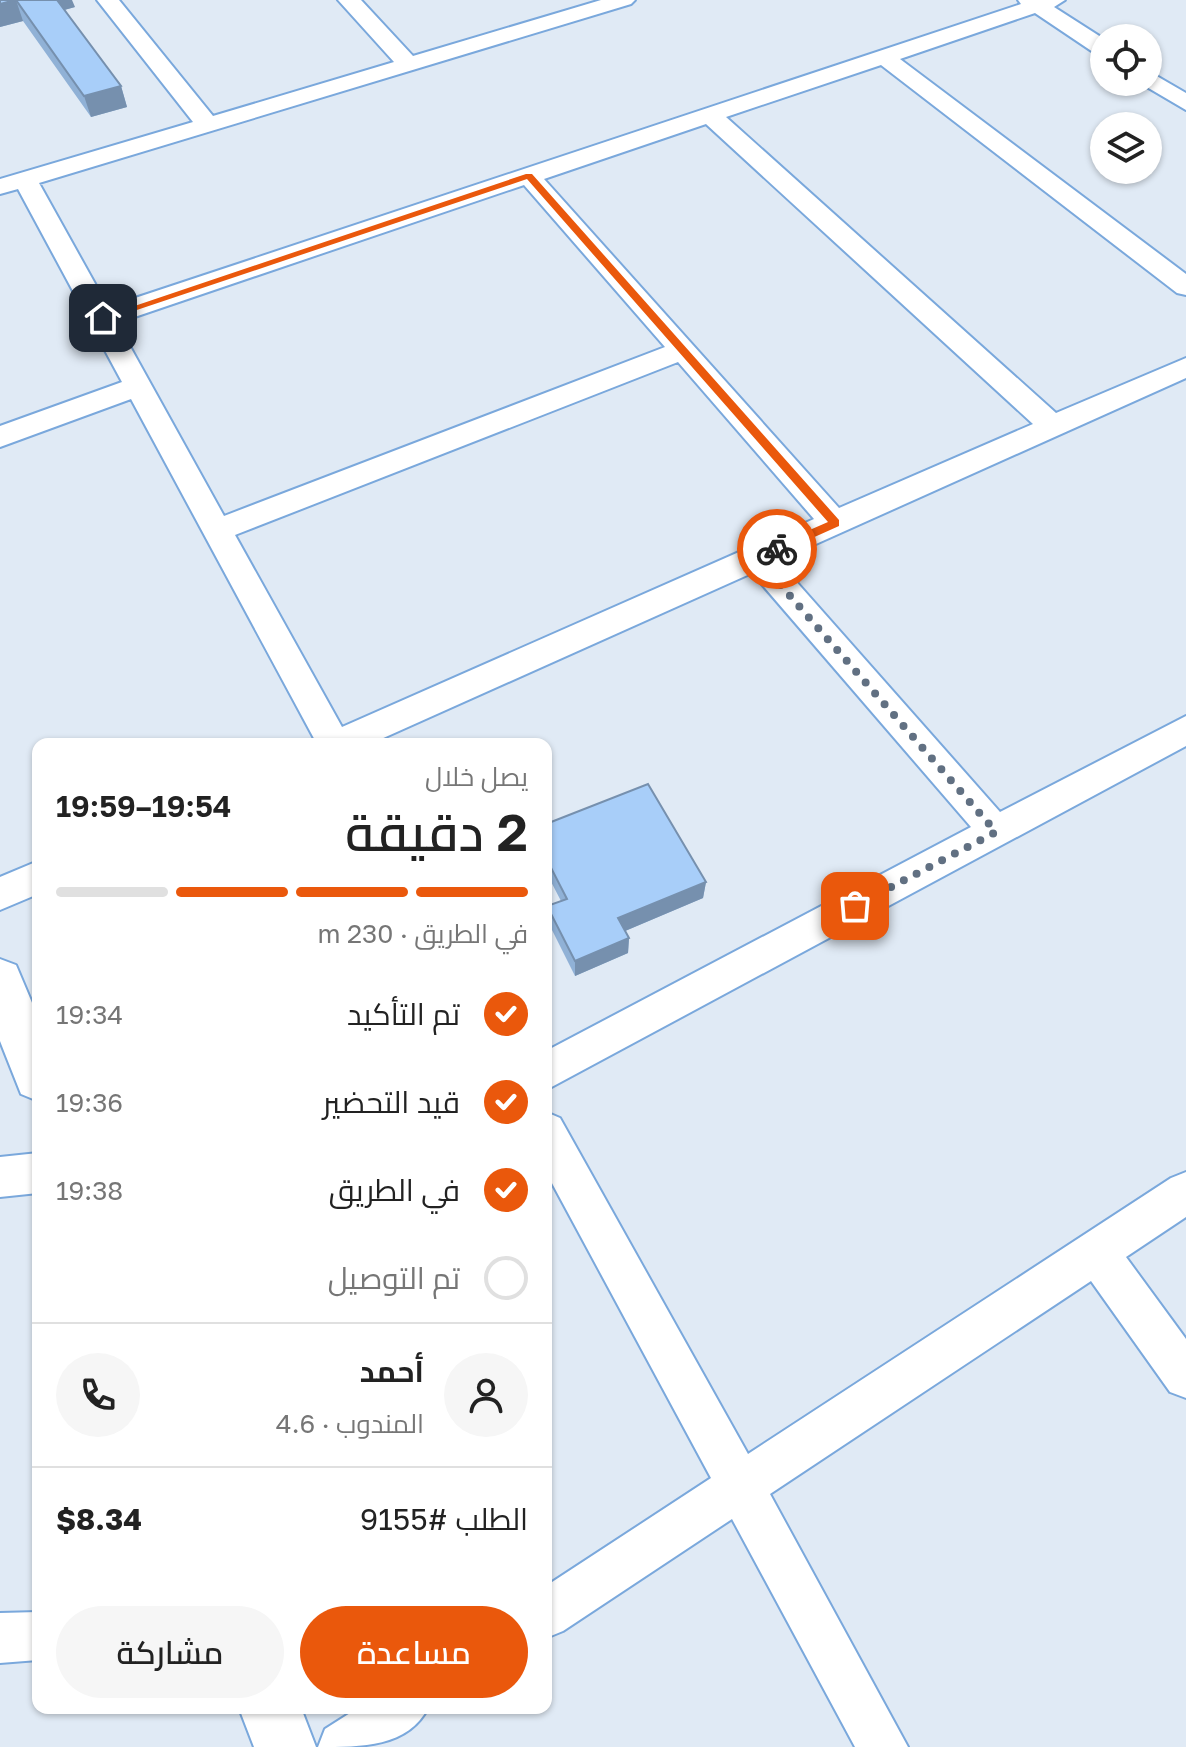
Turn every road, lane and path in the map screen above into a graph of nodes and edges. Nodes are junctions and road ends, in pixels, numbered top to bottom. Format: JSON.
{"nodes":[{"id":1,"x":108,"y":0,"type":"edge"},
{"id":2,"x":349,"y":0,"type":"edge"},
{"id":3,"x":624,"y":0,"type":"edge"},
{"id":4,"x":1040,"y":2,"type":"edge"},
{"id":5,"x":586,"y":5,"type":"edge"},
{"id":6,"x":1090,"y":39,"type":"edge"},
{"id":7,"x":884,"y":57,"type":"junction"},
{"id":8,"x":409,"y":65,"type":"junction"},
{"id":9,"x":1162,"y":87,"type":"edge"},
{"id":10,"x":1186,"y":103,"type":"edge"},
{"id":11,"x":710,"y":115,"type":"junction"},
{"id":12,"x":208,"y":125,"type":"junction"},
{"id":13,"x":529,"y":176,"type":"junction"},
{"id":14,"x":12,"y":183,"type":"edge"},
{"id":15,"x":1186,"y":287,"type":"edge"},
{"id":16,"x":103,"y":318,"type":"junction"},
{"id":17,"x":683,"y":350,"type":"junction"},
{"id":18,"x":1186,"y":367,"type":"edge"},
{"id":19,"x":140,"y":385,"type":"junction"},
{"id":20,"x":1053,"y":426,"type":"junction"},
{"id":21,"x":0,"y":437,"type":"edge"},
{"id":22,"x":835,"y":523,"type":"junction"},
{"id":23,"x":218,"y":530,"type":"junction"},
{"id":24,"x":757,"y":558,"type":"junction"},
{"id":25,"x":1186,"y":730,"type":"edge"},
{"id":26,"x":332,"y":738,"type":"edge"},
{"id":27,"x":349,"y":738,"type":"edge"},
{"id":28,"x":996,"y":832,"type":"junction"},
{"id":29,"x":32,"y":880,"type":"edge"},
{"id":30,"x":0,"y":894,"type":"edge"},
{"id":31,"x":0,"y":980,"type":"edge"},
{"id":32,"x":32,"y":1063,"type":"edge"},
{"id":33,"x":552,"y":1068,"type":"edge"},
{"id":34,"x":552,"y":1143,"type":"edge"},
{"id":35,"x":32,"y":1174,"type":"edge"},
{"id":36,"x":0,"y":1177,"type":"edge"},
{"id":37,"x":1186,"y":1193,"type":"edge"},
{"id":38,"x":1096,"y":1252,"type":"junction"},
{"id":39,"x":1186,"y":1376,"type":"edge"},
{"id":40,"x":738,"y":1487,"type":"junction"},
{"id":41,"x":552,"y":1610,"type":"edge"},
{"id":42,"x":32,"y":1636,"type":"edge"},
{"id":43,"x":0,"y":1638,"type":"edge"},
{"id":44,"x":272,"y":1714,"type":"edge"},
{"id":45,"x":394,"y":1714,"type":"edge"},
{"id":46,"x":285,"y":1747,"type":"edge"},
{"id":47,"x":343,"y":1747,"type":"edge"},
{"id":48,"x":883,"y":1747,"type":"edge"}],
"edges":[{"from":1,"to":12,"type":"street"},
{"from":2,"to":8,"type":"street"},
{"from":3,"to":5,"type":"street"},
{"from":4,"to":6,"type":"street"},
{"from":4,"to":7,"type":"street"},
{"from":5,"to":8,"type":"street"},
{"from":7,"to":11,"type":"street"},
{"from":7,"to":15,"type":"street"},
{"from":8,"to":12,"type":"street"},
{"from":9,"to":10,"type":"street"},
{"from":11,"to":13,"type":"street"},
{"from":11,"to":20,"type":"street"},
{"from":12,"to":14,"type":"street"},
{"from":13,"to":16,"type":"street"},
{"from":13,"to":17,"type":"street"},
{"from":14,"to":16,"type":"street"},
{"from":16,"to":19,"type":"street"},
{"from":17,"to":22,"type":"street"},
{"from":17,"to":23,"type":"street"},
{"from":18,"to":20,"type":"street"},
{"from":19,"to":21,"type":"street"},
{"from":19,"to":23,"type":"street"},
{"from":20,"to":22,"type":"street"},
{"from":22,"to":24,"type":"street"},
{"from":23,"to":26,"type":"street"},
{"from":24,"to":27,"type":"street"},
{"from":24,"to":28,"type":"street"},
{"from":25,"to":28,"type":"street"},
{"from":28,"to":33,"type":"street"},
{"from":29,"to":30,"type":"street"},
{"from":31,"to":32,"type":"street"},
{"from":34,"to":40,"type":"street"},
{"from":35,"to":36,"type":"street"},
{"from":37,"to":38,"type":"street"},
{"from":38,"to":39,"type":"street"},
{"from":38,"to":40,"type":"street"},
{"from":40,"to":41,"type":"street"},
{"from":40,"to":48,"type":"street"},
{"from":42,"to":43,"type":"street"},
{"from":44,"to":46,"type":"street"},
{"from":45,"to":47,"type":"street"}]}
